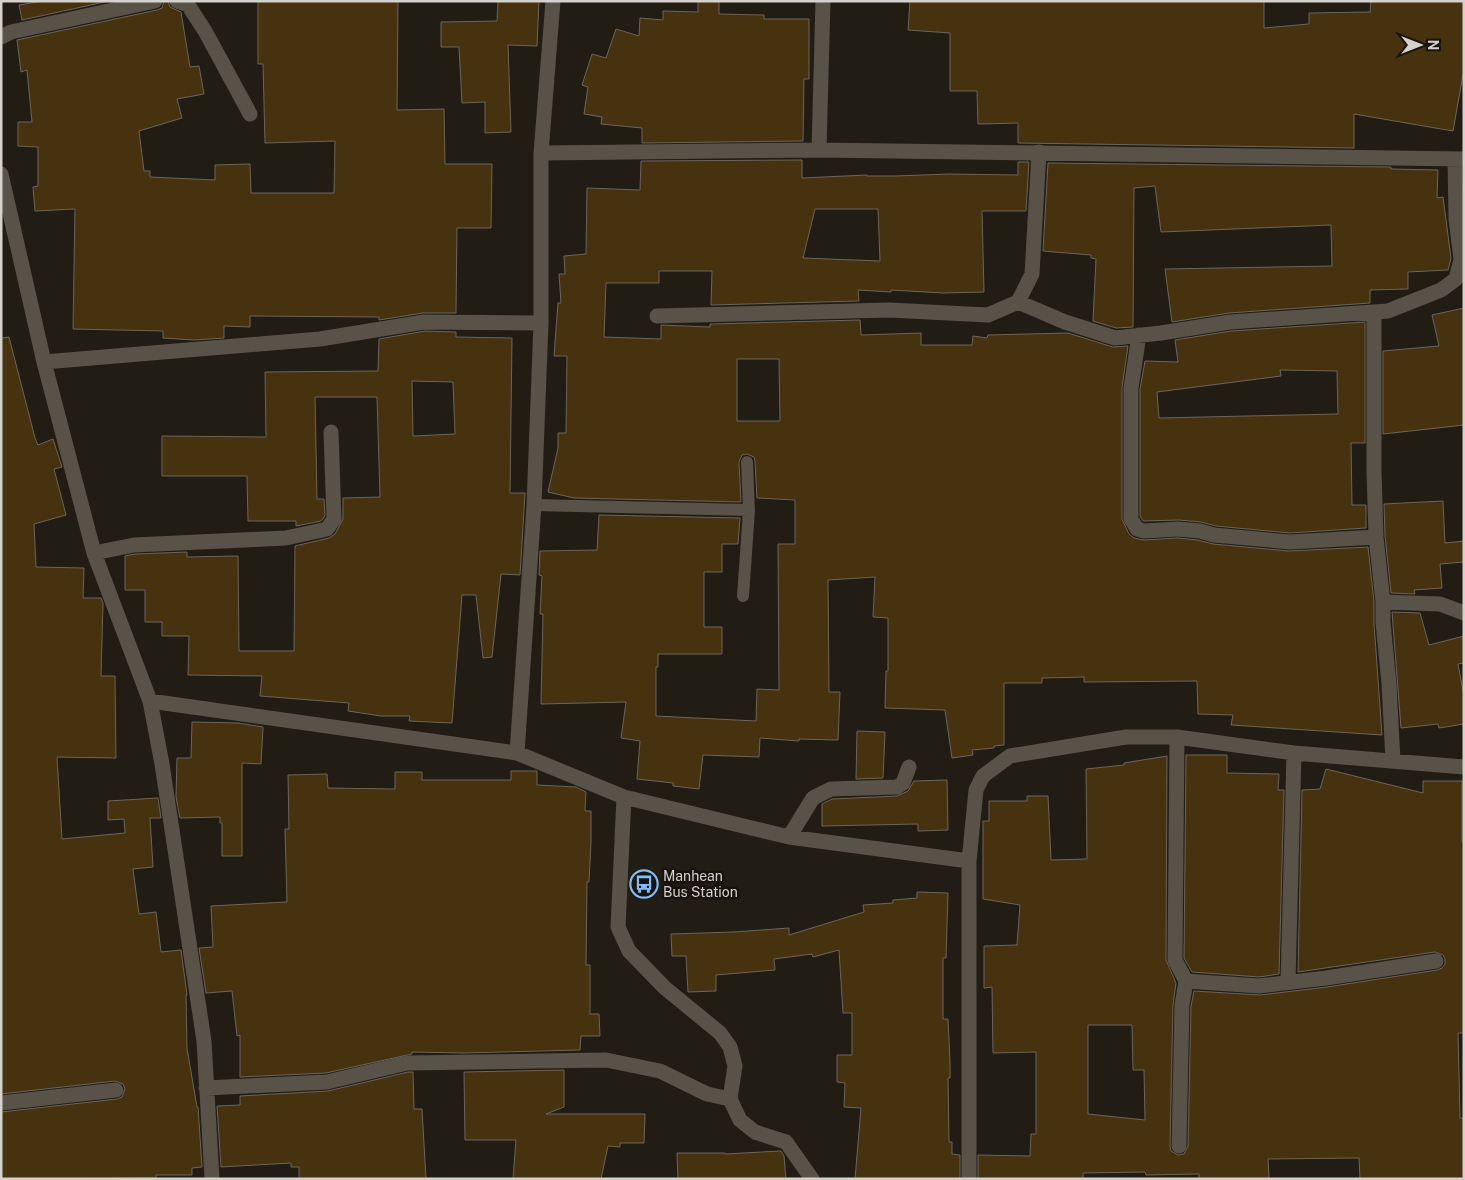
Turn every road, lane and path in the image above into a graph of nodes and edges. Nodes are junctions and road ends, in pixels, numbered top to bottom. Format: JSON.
{"nodes":[{"id":1,"x":155,"y":1,"type":"edge"},
{"id":2,"x":177,"y":1,"type":"edge"},
{"id":3,"x":553,"y":1,"type":"edge"},
{"id":4,"x":823,"y":1,"type":"edge"},
{"id":5,"x":1,"y":37,"type":"edge"},
{"id":6,"x":250,"y":114,"type":"dead end"},
{"id":7,"x":819,"y":150,"type":"junction"},
{"id":8,"x":1039,"y":152,"type":"junction"},
{"id":9,"x":541,"y":153,"type":"junction"},
{"id":10,"x":1459,"y":159,"type":"edge"},
{"id":11,"x":1,"y":174,"type":"edge"},
{"id":12,"x":1018,"y":302,"type":"junction"},
{"id":13,"x":1374,"y":312,"type":"junction"},
{"id":14,"x":657,"y":316,"type":"dead end"},
{"id":15,"x":541,"y":323,"type":"junction"},
{"id":16,"x":1139,"y":335,"type":"junction"},
{"id":17,"x":44,"y":362,"type":"junction"},
{"id":18,"x":331,"y":432,"type":"dead end"},
{"id":19,"x":747,"y":462,"type":"dead end"},
{"id":20,"x":534,"y":505,"type":"junction"},
{"id":21,"x":749,"y":510,"type":"junction"},
{"id":22,"x":1376,"y":537,"type":"junction"},
{"id":23,"x":94,"y":553,"type":"junction"},
{"id":24,"x":743,"y":596,"type":"dead end"},
{"id":25,"x":1383,"y":602,"type":"junction"},
{"id":26,"x":1464,"y":613,"type":"edge"},
{"id":27,"x":150,"y":701,"type":"junction"},
{"id":28,"x":1177,"y":737,"type":"junction"},
{"id":29,"x":517,"y":753,"type":"junction"},
{"id":30,"x":1294,"y":753,"type":"junction"},
{"id":31,"x":1393,"y":761,"type":"junction"},
{"id":32,"x":909,"y":767,"type":"dead end"},
{"id":33,"x":1464,"y":767,"type":"edge"},
{"id":34,"x":624,"y":797,"type":"junction"},
{"id":35,"x":789,"y":837,"type":"junction"},
{"id":36,"x":969,"y":861,"type":"junction"},
{"id":37,"x":1436,"y":961,"type":"dead end"},
{"id":38,"x":1186,"y":981,"type":"junction"},
{"id":39,"x":1288,"y":982,"type":"junction"},
{"id":40,"x":206,"y":1088,"type":"junction"},
{"id":41,"x":116,"y":1090,"type":"dead end"},
{"id":42,"x":730,"y":1099,"type":"junction"},
{"id":43,"x":1,"y":1103,"type":"edge"},
{"id":44,"x":1179,"y":1146,"type":"dead end"},
{"id":45,"x":212,"y":1179,"type":"edge"},
{"id":46,"x":812,"y":1179,"type":"edge"},
{"id":47,"x":969,"y":1179,"type":"edge"}],
"edges":[{"from":1,"to":5,"type":"street"},
{"from":2,"to":6,"type":"street"},
{"from":3,"to":9,"type":"street"},
{"from":4,"to":7,"type":"street"},
{"from":7,"to":8,"type":"street"},
{"from":7,"to":9,"type":"street"},
{"from":8,"to":10,"type":"street"},
{"from":8,"to":12,"type":"street"},
{"from":9,"to":15,"type":"street"},
{"from":10,"to":13,"type":"street"},
{"from":11,"to":17,"type":"street"},
{"from":12,"to":14,"type":"street"},
{"from":12,"to":16,"type":"street"},
{"from":13,"to":16,"type":"street"},
{"from":13,"to":22,"type":"street"},
{"from":15,"to":17,"type":"street"},
{"from":15,"to":20,"type":"street"},
{"from":16,"to":22,"type":"street"},
{"from":17,"to":23,"type":"street"},
{"from":18,"to":23,"type":"street"},
{"from":19,"to":21,"type":"lane"},
{"from":20,"to":21,"type":"lane"},
{"from":20,"to":29,"type":"street"},
{"from":21,"to":24,"type":"lane"},
{"from":22,"to":25,"type":"street"},
{"from":23,"to":27,"type":"street"},
{"from":25,"to":26,"type":"street"},
{"from":25,"to":31,"type":"street"},
{"from":27,"to":29,"type":"street"},
{"from":27,"to":40,"type":"street"},
{"from":28,"to":30,"type":"street"},
{"from":28,"to":36,"type":"street"},
{"from":28,"to":38,"type":"street"},
{"from":29,"to":34,"type":"street"},
{"from":30,"to":31,"type":"street"},
{"from":30,"to":39,"type":"street"},
{"from":31,"to":33,"type":"street"},
{"from":32,"to":35,"type":"street"},
{"from":34,"to":35,"type":"street"},
{"from":34,"to":42,"type":"street"},
{"from":35,"to":36,"type":"street"},
{"from":36,"to":47,"type":"street"},
{"from":37,"to":39,"type":"street"},
{"from":38,"to":39,"type":"street"},
{"from":38,"to":44,"type":"street"},
{"from":40,"to":42,"type":"street"},
{"from":40,"to":45,"type":"street"},
{"from":41,"to":43,"type":"street"},
{"from":42,"to":46,"type":"street"}]}
